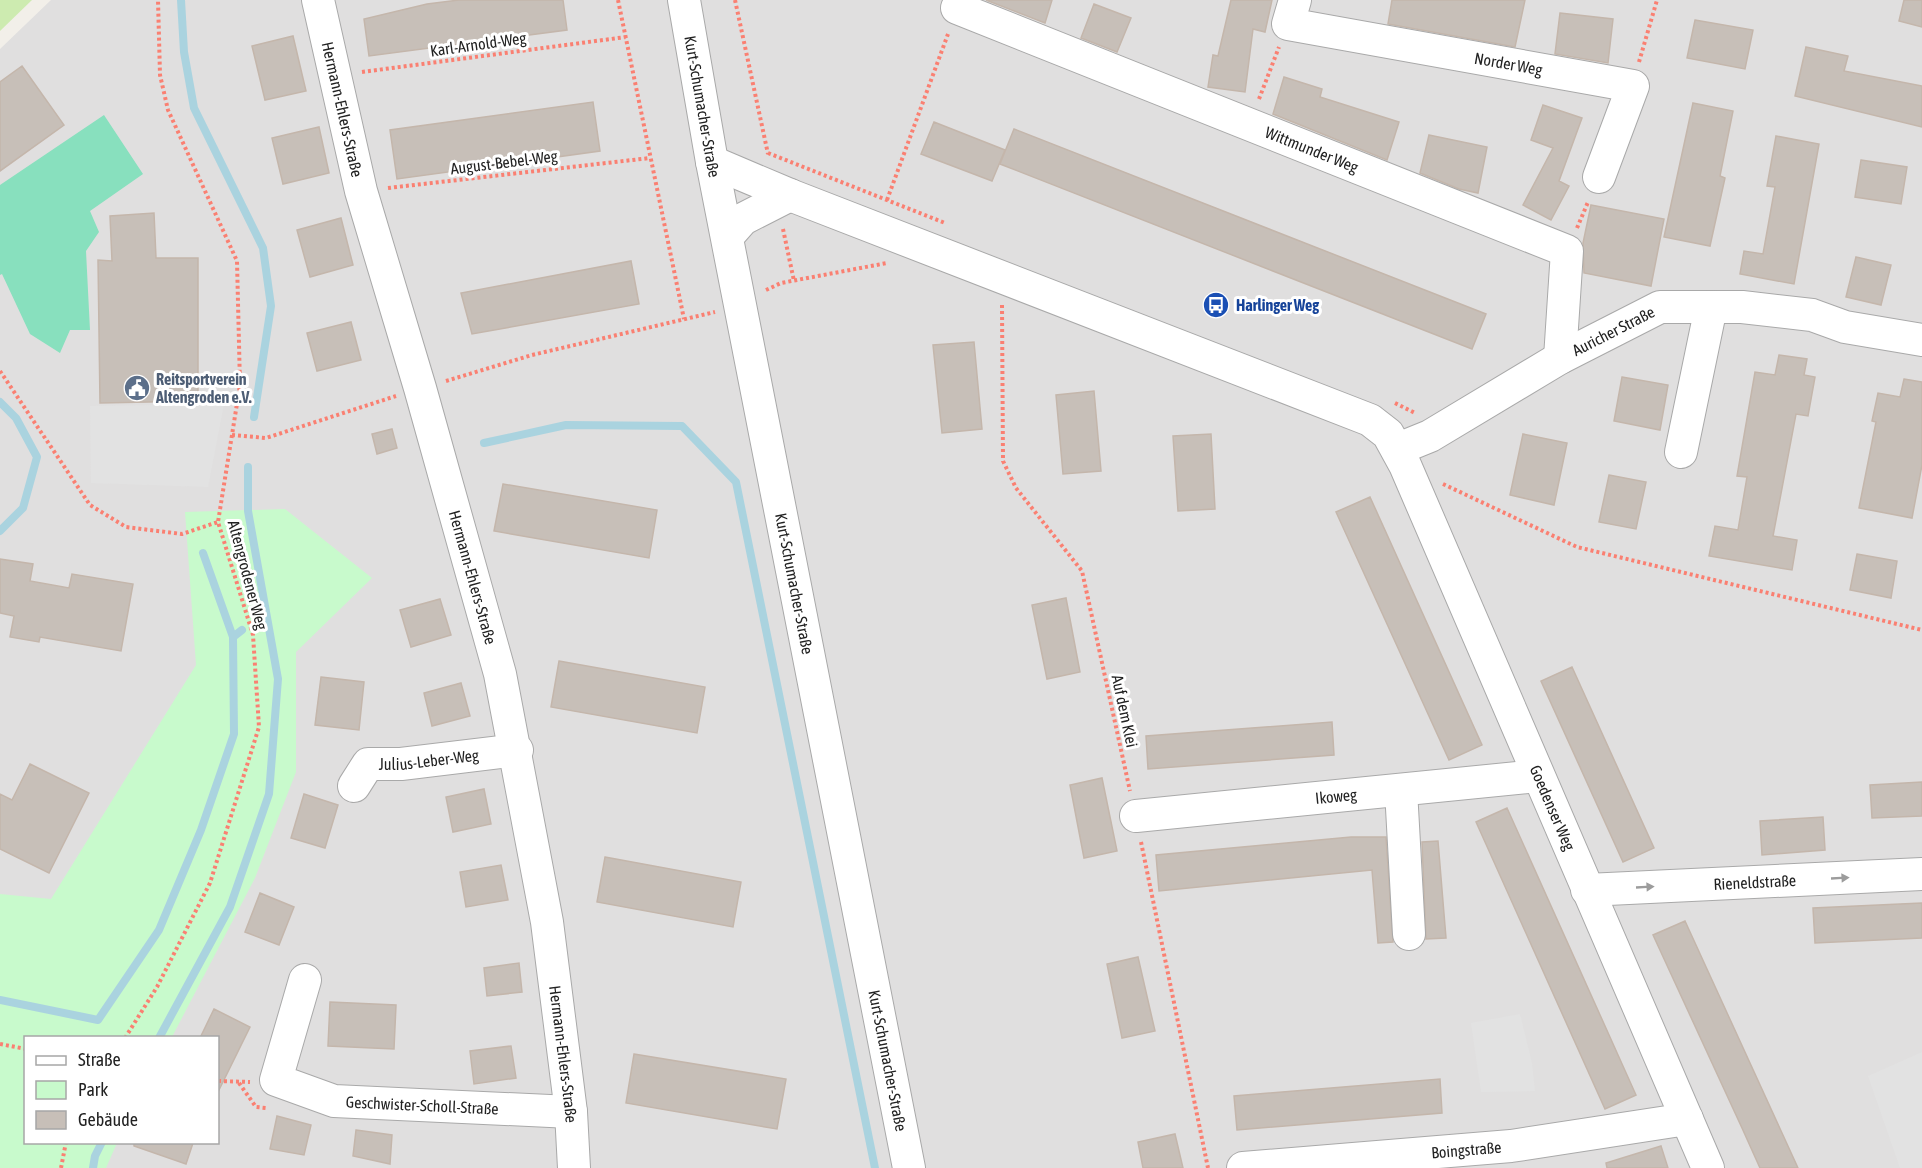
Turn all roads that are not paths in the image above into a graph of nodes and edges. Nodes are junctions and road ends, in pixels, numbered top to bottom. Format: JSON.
{"nodes":[{"id":1,"x":318,"y":0,"type":"edge"},
{"id":2,"x":684,"y":0,"type":"edge"},
{"id":3,"x":957,"y":8,"type":"road end"},
{"id":4,"x":1292,"y":12,"type":"edge"},
{"id":5,"x":712,"y":162,"type":"junction"},
{"id":6,"x":1599,"y":177,"type":"road end"},
{"id":7,"x":790,"y":195,"type":"junction"},
{"id":8,"x":728,"y":236,"type":"junction"},
{"id":9,"x":1711,"y":307,"type":"junction"},
{"id":10,"x":1922,"y":340,"type":"edge"},
{"id":11,"x":1560,"y":358,"type":"junction"},
{"id":12,"x":1398,"y":449,"type":"junction"},
{"id":13,"x":1681,"y":452,"type":"dead end"},
{"id":14,"x":517,"y":750,"type":"junction"},
{"id":15,"x":1538,"y":776,"type":"junction"},
{"id":16,"x":354,"y":786,"type":"dead end"},
{"id":17,"x":1401,"y":790,"type":"junction"},
{"id":18,"x":1136,"y":816,"type":"road end"},
{"id":19,"x":1922,"y":874,"type":"edge"},
{"id":20,"x":1587,"y":890,"type":"junction"},
{"id":21,"x":1408,"y":934,"type":"dead end"},
{"id":22,"x":305,"y":980,"type":"dead end"},
{"id":23,"x":571,"y":1112,"type":"junction"},
{"id":24,"x":1687,"y":1119,"type":"junction"},
{"id":25,"x":574,"y":1168,"type":"edge"},
{"id":26,"x":909,"y":1168,"type":"edge"},
{"id":27,"x":1243,"y":1168,"type":"edge"},
{"id":28,"x":1708,"y":1168,"type":"edge"}],
"edges":[{"from":1,"to":14,"type":"street","name":"Hermann-Ehlers-Straße"},
{"from":2,"to":5,"type":"street","name":"Kurt-Schumacher-Straße"},
{"from":3,"to":11,"type":"street","name":"Wittmunder Weg"},
{"from":4,"to":6,"type":"street","name":"Norder Weg"},
{"from":5,"to":7,"type":"street"},
{"from":5,"to":8,"type":"street","name":"Kurt-Schumacher-Straße"},
{"from":7,"to":8,"type":"street"},
{"from":7,"to":12,"type":"street"},
{"from":8,"to":26,"type":"street","name":"Kurt-Schumacher-Straße"},
{"from":9,"to":10,"type":"street","name":"Auricher Straße"},
{"from":9,"to":11,"type":"street","name":"Auricher Straße"},
{"from":9,"to":13,"type":"street"},
{"from":11,"to":12,"type":"street","name":"Auricher Straße"},
{"from":12,"to":15,"type":"street","name":"Goedenser Weg"},
{"from":14,"to":16,"type":"street","name":"Julius-Leber-Weg"},
{"from":14,"to":23,"type":"street","name":"Hermann-Ehlers-Straße"},
{"from":15,"to":17,"type":"street","name":"Ikoweg"},
{"from":15,"to":20,"type":"street","name":"Goedenser Weg"},
{"from":17,"to":18,"type":"street","name":"Ikoweg"},
{"from":17,"to":21,"type":"street"},
{"from":20,"to":19,"type":"street","name":"Rieneldstraße","one_way":true},
{"from":20,"to":24,"type":"street","name":"Goedenser Weg"},
{"from":22,"to":23,"type":"street","name":"Geschwister-Scholl-Straße"},
{"from":23,"to":25,"type":"street","name":"Hermann-Ehlers-Straße"},
{"from":24,"to":27,"type":"street","name":"Boingstraße"},
{"from":24,"to":28,"type":"street","name":"Goedenser Weg"}]}
